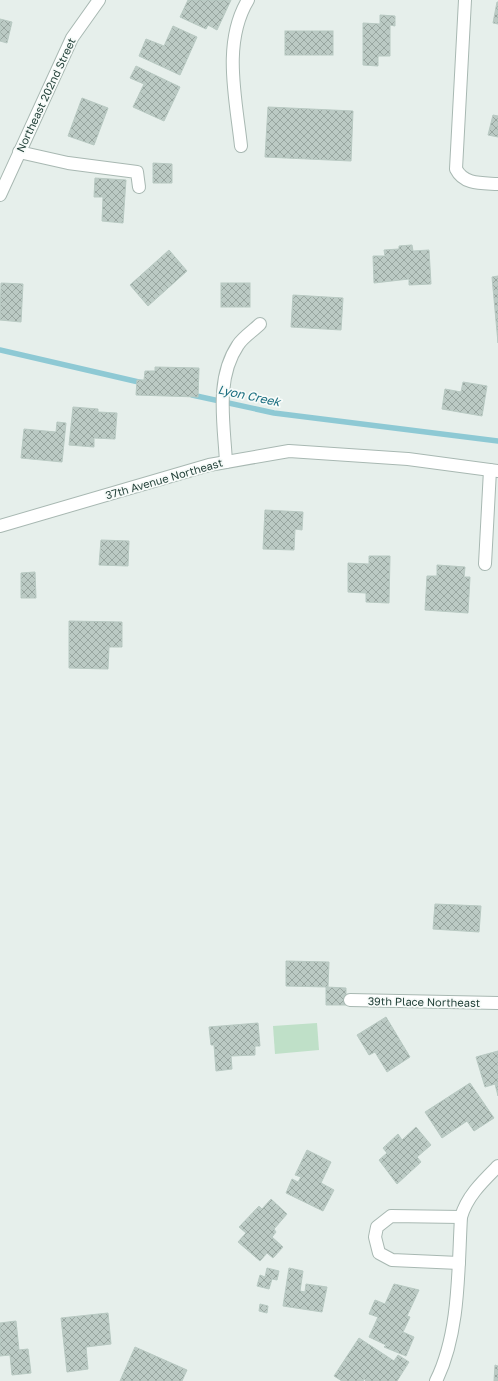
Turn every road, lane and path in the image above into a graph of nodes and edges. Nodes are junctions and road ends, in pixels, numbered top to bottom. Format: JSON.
{"nodes":[{"id":1,"x":99,"y":0,"type":"edge"},
{"id":2,"x":248,"y":0,"type":"edge"},
{"id":3,"x":465,"y":0,"type":"edge"},
{"id":4,"x":240,"y":146,"type":"dead end"},
{"id":5,"x":20,"y":152,"type":"junction"},
{"id":6,"x":498,"y":184,"type":"edge"},
{"id":7,"x":139,"y":187,"type":"dead end"},
{"id":8,"x":0,"y":195,"type":"edge"},
{"id":9,"x":260,"y":324,"type":"dead end"},
{"id":10,"x":226,"y":462,"type":"junction"},
{"id":11,"x":494,"y":471,"type":"edge"},
{"id":12,"x":0,"y":526,"type":"edge"},
{"id":13,"x":485,"y":564,"type":"dead end"},
{"id":14,"x":350,"y":1000,"type":"dead end"},
{"id":15,"x":498,"y":1003,"type":"edge"},
{"id":16,"x":498,"y":1166,"type":"edge"},
{"id":17,"x":461,"y":1217,"type":"junction"},
{"id":18,"x":459,"y":1263,"type":"junction"},
{"id":19,"x":436,"y":1381,"type":"edge"}],
"edges":[{"from":1,"to":5,"type":"street","name":"Northeast 202nd Street"},
{"from":2,"to":4,"type":"street"},
{"from":3,"to":6,"type":"street"},
{"from":5,"to":7,"type":"street"},
{"from":5,"to":8,"type":"street","name":"Northeast 202nd Street"},
{"from":9,"to":10,"type":"street"},
{"from":10,"to":11,"type":"street","name":"37th Avenue Northeast"},
{"from":10,"to":12,"type":"street","name":"37th Avenue Northeast"},
{"from":11,"to":13,"type":"street"},
{"from":14,"to":15,"type":"street","name":"39th Place Northeast"},
{"from":16,"to":17,"type":"street"},
{"from":17,"to":18,"type":"street"},
{"from":17,"to":18,"type":"street"},
{"from":18,"to":19,"type":"street"}]}
